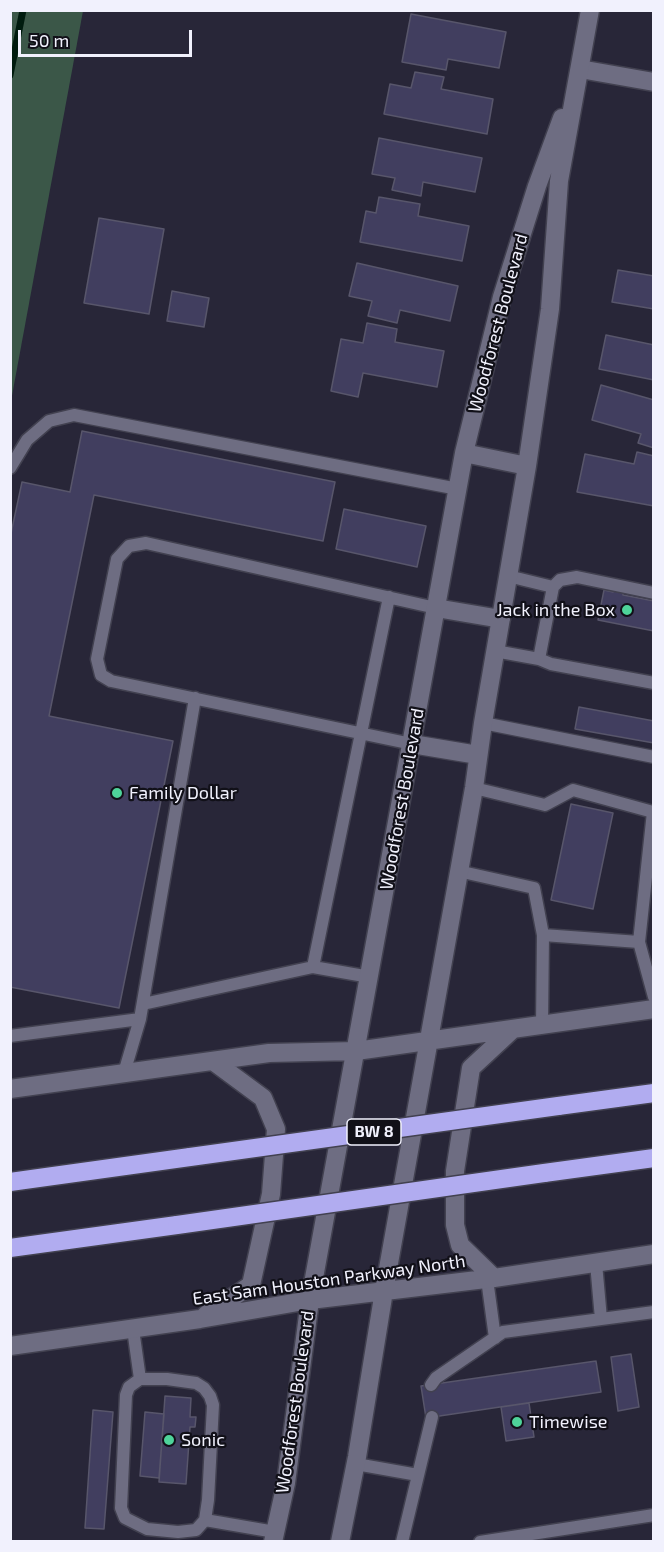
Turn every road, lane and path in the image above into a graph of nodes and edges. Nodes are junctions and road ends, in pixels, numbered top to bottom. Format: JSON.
{"nodes":[{"id":1,"x":590,"y":10,"type":"edge"},
{"id":2,"x":580,"y":69,"type":"junction"},
{"id":3,"x":654,"y":82,"type":"edge"},
{"id":4,"x":464,"y":453,"type":"junction"},
{"id":5,"x":527,"y":466,"type":"junction"},
{"id":6,"x":10,"y":468,"type":"edge"},
{"id":7,"x":458,"y":489,"type":"junction"},
{"id":8,"x":508,"y":576,"type":"junction"},
{"id":9,"x":553,"y":586,"type":"junction"},
{"id":10,"x":654,"y":593,"type":"edge"},
{"id":11,"x":388,"y":597,"type":"junction"},
{"id":12,"x":436,"y":608,"type":"junction"},
{"id":13,"x":501,"y":620,"type":"junction"},
{"id":14,"x":495,"y":651,"type":"junction"},
{"id":15,"x":540,"y":659,"type":"junction"},
{"id":16,"x":654,"y":683,"type":"edge"},
{"id":17,"x":195,"y":699,"type":"junction"},
{"id":18,"x":483,"y":723,"type":"junction"},
{"id":19,"x":360,"y":733,"type":"junction"},
{"id":20,"x":412,"y":744,"type":"junction"},
{"id":21,"x":478,"y":755,"type":"junction"},
{"id":22,"x":654,"y":757,"type":"edge"},
{"id":23,"x":474,"y":788,"type":"junction"},
{"id":24,"x":458,"y":871,"type":"junction"},
{"id":25,"x":543,"y":934,"type":"junction"},
{"id":26,"x":639,"y":942,"type":"junction"},
{"id":27,"x":313,"y":967,"type":"junction"},
{"id":28,"x":370,"y":977,"type":"junction"},
{"id":29,"x":654,"y":997,"type":"edge"},
{"id":30,"x":143,"y":1004,"type":"junction"},
{"id":31,"x":654,"y":1009,"type":"edge"},
{"id":32,"x":140,"y":1019,"type":"junction"},
{"id":33,"x":542,"y":1025,"type":"junction"},
{"id":34,"x":513,"y":1029,"type":"junction"},
{"id":35,"x":10,"y":1036,"type":"edge"},
{"id":36,"x":429,"y":1041,"type":"junction"},
{"id":37,"x":356,"y":1051,"type":"junction"},
{"id":38,"x":213,"y":1061,"type":"junction"},
{"id":39,"x":123,"y":1073,"type":"junction"},
{"id":40,"x":10,"y":1089,"type":"edge"},
{"id":41,"x":654,"y":1094,"type":"edge"},
{"id":42,"x":654,"y":1158,"type":"edge"},
{"id":43,"x":10,"y":1182,"type":"edge"},
{"id":44,"x":10,"y":1248,"type":"edge"},
{"id":45,"x":654,"y":1254,"type":"edge"},
{"id":46,"x":596,"y":1263,"type":"junction"},
{"id":47,"x":491,"y":1279,"type":"junction"},
{"id":48,"x":384,"y":1291,"type":"junction"},
{"id":49,"x":310,"y":1300,"type":"junction"},
{"id":50,"x":654,"y":1312,"type":"edge"},
{"id":51,"x":200,"y":1319,"type":"junction"},
{"id":52,"x":601,"y":1319,"type":"junction"},
{"id":53,"x":134,"y":1329,"type":"junction"},
{"id":54,"x":495,"y":1338,"type":"junction"},
{"id":55,"x":10,"y":1346,"type":"edge"},
{"id":56,"x":140,"y":1379,"type":"junction"},
{"id":57,"x":431,"y":1384,"type":"dead end"},
{"id":58,"x":432,"y":1417,"type":"dead end"},
{"id":59,"x":356,"y":1464,"type":"junction"},
{"id":60,"x":418,"y":1475,"type":"junction"},
{"id":61,"x":654,"y":1515,"type":"edge"},
{"id":62,"x":205,"y":1520,"type":"junction"},
{"id":63,"x":274,"y":1537,"type":"edge"},
{"id":64,"x":340,"y":1542,"type":"edge"},
{"id":65,"x":402,"y":1542,"type":"edge"},
{"id":66,"x":480,"y":1542,"type":"edge"}],
"edges":[{"from":1,"to":2,"type":"main road","name":"Woodforest Boulevard"},
{"from":2,"to":3,"type":"main road"},
{"from":2,"to":4,"type":"main road","name":"Woodforest Boulevard"},
{"from":2,"to":5,"type":"main road","name":"Woodforest Boulevard"},
{"from":4,"to":5,"type":"main road"},
{"from":4,"to":7,"type":"main road","name":"Woodforest Boulevard"},
{"from":5,"to":8,"type":"main road","name":"Woodforest Boulevard"},
{"from":6,"to":7,"type":"lane"},
{"from":7,"to":12,"type":"main road","name":"Woodforest Boulevard"},
{"from":8,"to":9,"type":"lane"},
{"from":8,"to":13,"type":"main road","name":"Woodforest Boulevard"},
{"from":9,"to":10,"type":"lane"},
{"from":9,"to":15,"type":"lane"},
{"from":11,"to":12,"type":"lane"},
{"from":11,"to":17,"type":"lane"},
{"from":11,"to":19,"type":"lane"},
{"from":12,"to":13,"type":"main road"},
{"from":12,"to":20,"type":"main road","name":"Woodforest Boulevard"},
{"from":13,"to":14,"type":"main road","name":"Woodforest Boulevard"},
{"from":14,"to":15,"type":"lane"},
{"from":14,"to":18,"type":"main road","name":"Woodforest Boulevard"},
{"from":15,"to":16,"type":"lane"},
{"from":17,"to":19,"type":"lane"},
{"from":17,"to":30,"type":"lane"},
{"from":18,"to":21,"type":"main road","name":"Woodforest Boulevard"},
{"from":18,"to":22,"type":"lane"},
{"from":19,"to":20,"type":"lane"},
{"from":19,"to":27,"type":"lane"},
{"from":20,"to":21,"type":"main road"},
{"from":20,"to":28,"type":"main road","name":"Woodforest Boulevard"},
{"from":21,"to":23,"type":"main road","name":"Woodforest Boulevard"},
{"from":23,"to":24,"type":"main road","name":"Woodforest Boulevard"},
{"from":23,"to":26,"type":"lane"},
{"from":24,"to":25,"type":"lane"},
{"from":24,"to":36,"type":"main road","name":"Woodforest Boulevard"},
{"from":25,"to":26,"type":"lane"},
{"from":25,"to":33,"type":"lane"},
{"from":26,"to":29,"type":"lane"},
{"from":27,"to":28,"type":"lane"},
{"from":27,"to":30,"type":"lane"},
{"from":28,"to":37,"type":"main road","name":"Woodforest Boulevard"},
{"from":30,"to":32,"type":"lane"},
{"from":31,"to":33,"type":"main road"},
{"from":32,"to":35,"type":"lane"},
{"from":32,"to":39,"type":"lane"},
{"from":33,"to":34,"type":"main road"},
{"from":34,"to":36,"type":"main road"},
{"from":34,"to":47,"type":"main road"},
{"from":36,"to":37,"type":"main road"},
{"from":36,"to":48,"type":"main road","name":"Woodforest Boulevard"},
{"from":37,"to":38,"type":"main road"},
{"from":37,"to":49,"type":"main road","name":"Woodforest Boulevard"},
{"from":38,"to":39,"type":"main road"},
{"from":38,"to":51,"type":"main road"},
{"from":39,"to":40,"type":"main road"},
{"from":41,"to":43,"type":"highway","number":"BW 8","bridge":true},
{"from":42,"to":44,"type":"highway","bridge":true},
{"from":45,"to":46,"type":"main road","name":"East Sam Houston Parkway North"},
{"from":46,"to":47,"type":"main road","name":"East Sam Houston Parkway North"},
{"from":46,"to":52,"type":"lane"},
{"from":47,"to":48,"type":"main road","name":"East Sam Houston Parkway North"},
{"from":47,"to":54,"type":"lane"},
{"from":48,"to":49,"type":"main road","name":"East Sam Houston Parkway North"},
{"from":48,"to":59,"type":"main road","name":"Woodforest Boulevard"},
{"from":49,"to":51,"type":"main road","name":"East Sam Houston Parkway North"},
{"from":49,"to":63,"type":"main road","name":"Woodforest Boulevard"},
{"from":50,"to":52,"type":"lane"},
{"from":51,"to":53,"type":"main road","name":"East Sam Houston Parkway North"},
{"from":52,"to":54,"type":"lane"},
{"from":53,"to":55,"type":"main road","name":"East Sam Houston Parkway North"},
{"from":53,"to":56,"type":"lane"},
{"from":54,"to":57,"type":"lane"},
{"from":56,"to":62,"type":"lane"},
{"from":56,"to":62,"type":"lane"},
{"from":58,"to":60,"type":"lane"},
{"from":59,"to":60,"type":"lane"},
{"from":59,"to":64,"type":"main road","name":"Woodforest Boulevard"},
{"from":60,"to":65,"type":"lane"},
{"from":61,"to":66,"type":"lane"},
{"from":62,"to":63,"type":"lane"}]}
